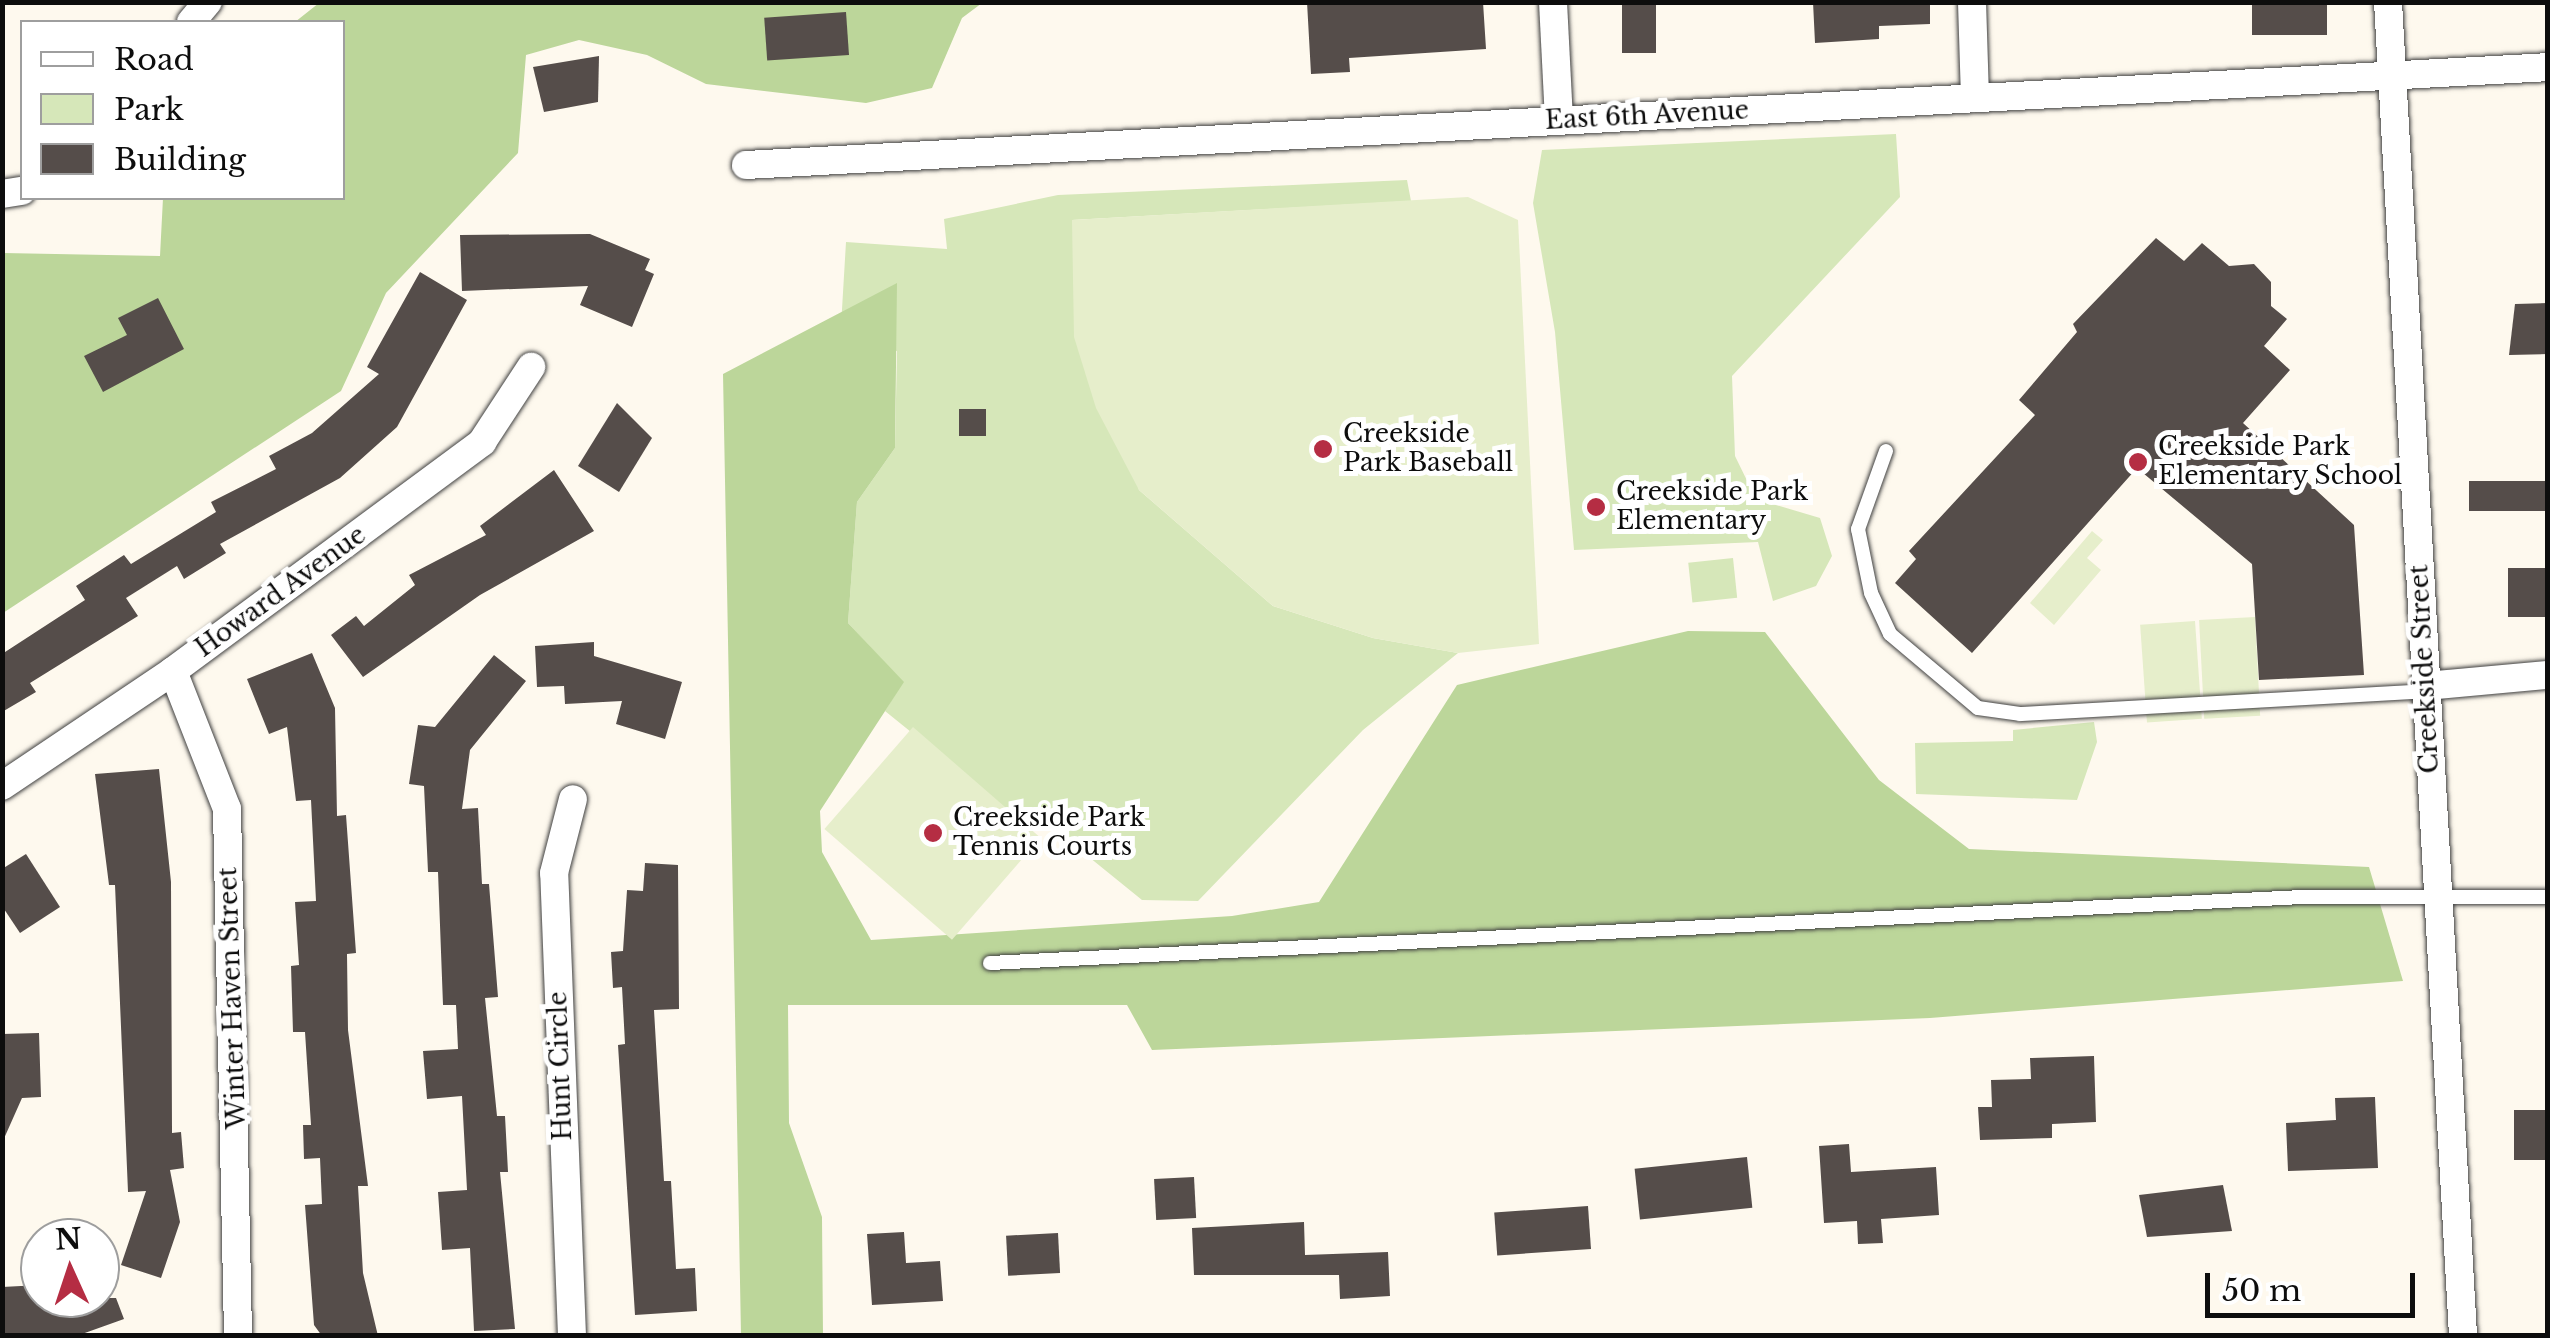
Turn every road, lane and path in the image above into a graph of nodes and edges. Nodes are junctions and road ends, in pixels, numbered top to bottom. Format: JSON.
{"nodes":[{"id":1,"x":1553,"y":2,"type":"edge"},
{"id":2,"x":1972,"y":2,"type":"edge"},
{"id":3,"x":2388,"y":2,"type":"edge"},
{"id":4,"x":2548,"y":67,"type":"edge"},
{"id":5,"x":2392,"y":75,"type":"junction"},
{"id":6,"x":1975,"y":98,"type":"junction"},
{"id":7,"x":1559,"y":121,"type":"junction"},
{"id":8,"x":746,"y":165,"type":"dead end"},
{"id":9,"x":531,"y":367,"type":"dead end"},
{"id":10,"x":1886,"y":451,"type":"dead end"},
{"id":11,"x":173,"y":671,"type":"junction"},
{"id":12,"x":2548,"y":675,"type":"edge"},
{"id":13,"x":2426,"y":688,"type":"junction"},
{"id":14,"x":2,"y":786,"type":"edge"},
{"id":15,"x":574,"y":799,"type":"dead end"},
{"id":16,"x":2548,"y":898,"type":"edge"},
{"id":17,"x":2438,"y":900,"type":"junction"},
{"id":18,"x":990,"y":962,"type":"dead end"},
{"id":19,"x":238,"y":1336,"type":"edge"},
{"id":20,"x":572,"y":1336,"type":"edge"},
{"id":21,"x":2463,"y":1336,"type":"edge"}],
"edges":[{"from":1,"to":7,"type":"street"},
{"from":2,"to":6,"type":"street"},
{"from":3,"to":5,"type":"street","name":"Creekside Street"},
{"from":4,"to":5,"type":"street","name":"East 6th Avenue"},
{"from":5,"to":6,"type":"street","name":"East 6th Avenue"},
{"from":5,"to":13,"type":"street","name":"Creekside Street"},
{"from":6,"to":7,"type":"street","name":"East 6th Avenue"},
{"from":7,"to":8,"type":"street","name":"East 6th Avenue"},
{"from":9,"to":11,"type":"street","name":"Howard Avenue"},
{"from":10,"to":13,"type":"lane"},
{"from":11,"to":14,"type":"street","name":"Howard Avenue"},
{"from":11,"to":19,"type":"street","name":"Winter Haven Street"},
{"from":12,"to":13,"type":"street"},
{"from":13,"to":17,"type":"street","name":"Creekside Street"},
{"from":15,"to":20,"type":"street","name":"Hunt Circle"},
{"from":16,"to":17,"type":"lane"},
{"from":17,"to":18,"type":"lane"},
{"from":17,"to":21,"type":"street","name":"Creekside Street"}]}
